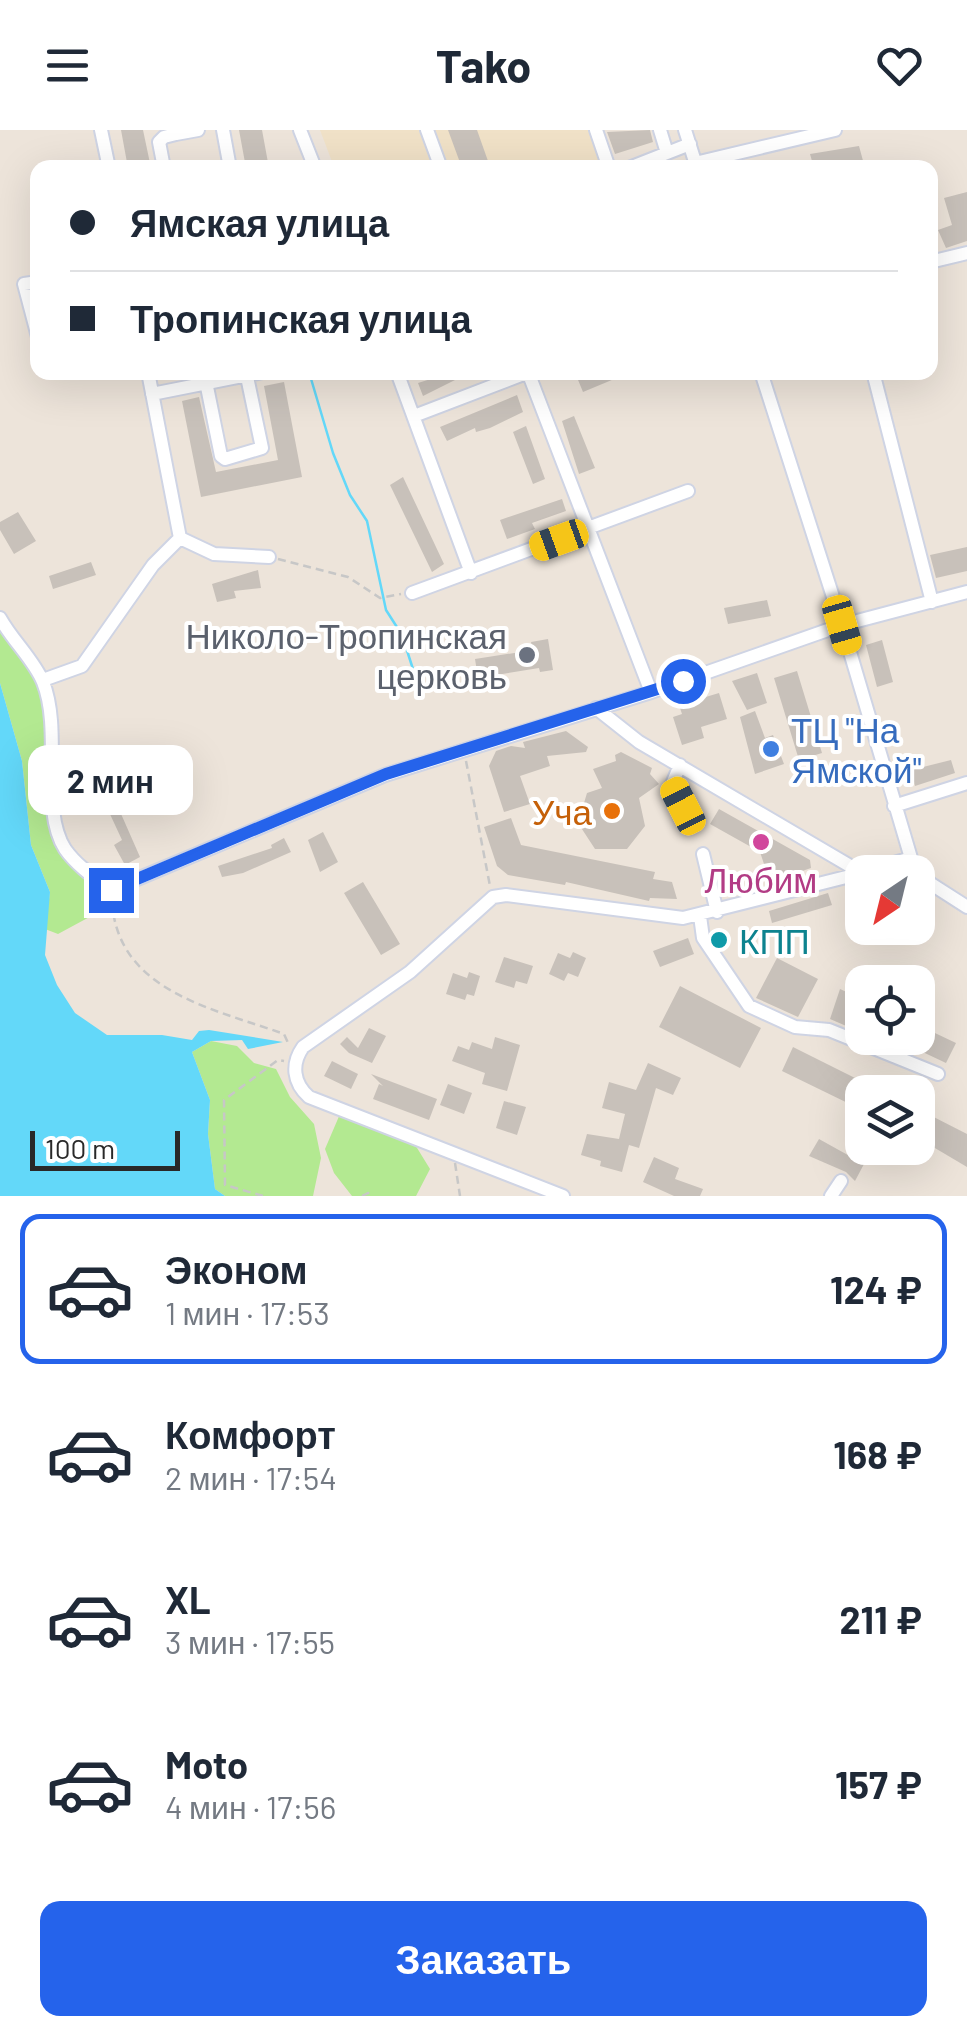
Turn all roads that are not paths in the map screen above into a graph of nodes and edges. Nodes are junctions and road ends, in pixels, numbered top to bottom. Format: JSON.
{"nodes":[{"id":1,"x":102,"y":130,"type":"edge"},
{"id":2,"x":198,"y":130,"type":"edge"},
{"id":3,"x":223,"y":130,"type":"edge"},
{"id":4,"x":300,"y":130,"type":"edge"},
{"id":5,"x":427,"y":130,"type":"edge"},
{"id":6,"x":596,"y":130,"type":"edge"},
{"id":7,"x":660,"y":130,"type":"edge"},
{"id":8,"x":835,"y":130,"type":"edge"},
{"id":9,"x":176,"y":132,"type":"edge"},
{"id":10,"x":688,"y":137,"type":"edge"},
{"id":11,"x":667,"y":153,"type":"junction"},
{"id":12,"x":108,"y":160,"type":"edge"},
{"id":13,"x":162,"y":160,"type":"edge"},
{"id":14,"x":229,"y":160,"type":"edge"},
{"id":15,"x":312,"y":160,"type":"edge"},
{"id":16,"x":438,"y":160,"type":"edge"},
{"id":17,"x":605,"y":160,"type":"edge"},
{"id":18,"x":649,"y":160,"type":"edge"},
{"id":19,"x":716,"y":160,"type":"edge"},
{"id":20,"x":967,"y":252,"type":"edge"},
{"id":21,"x":938,"y":260,"type":"edge"},
{"id":22,"x":30,"y":283,"type":"edge"},
{"id":23,"x":30,"y":307,"type":"edge"},
{"id":24,"x":149,"y":380,"type":"edge"},
{"id":25,"x":198,"y":380,"type":"edge"},
{"id":26,"x":205,"y":380,"type":"edge"},
{"id":27,"x":247,"y":380,"type":"edge"},
{"id":28,"x":400,"y":380,"type":"edge"},
{"id":29,"x":509,"y":380,"type":"edge"},
{"id":30,"x":531,"y":380,"type":"edge"},
{"id":31,"x":764,"y":380,"type":"edge"},
{"id":32,"x":875,"y":380,"type":"edge"},
{"id":33,"x":152,"y":394,"type":"junction"},
{"id":34,"x":414,"y":416,"type":"junction"},
{"id":35,"x":688,"y":491,"type":"dead end"},
{"id":36,"x":588,"y":530,"type":"junction"},
{"id":37,"x":180,"y":538,"type":"junction"},
{"id":38,"x":269,"y":556,"type":"road end"},
{"id":39,"x":471,"y":573,"type":"junction"},
{"id":40,"x":967,"y":592,"type":"edge"},
{"id":41,"x":412,"y":594,"type":"dead end"},
{"id":42,"x":932,"y":602,"type":"junction"},
{"id":43,"x":0,"y":618,"type":"edge"},
{"id":44,"x":842,"y":625,"type":"junction"},
{"id":45,"x":42,"y":680,"type":"junction"},
{"id":46,"x":651,"y":692,"type":"junction"},
{"id":47,"x":596,"y":708,"type":"junction"},
{"id":48,"x":680,"y":765,"type":"junction"},
{"id":49,"x":967,"y":783,"type":"edge"},
{"id":50,"x":683,"y":806,"type":"dead end"},
{"id":51,"x":894,"y":806,"type":"junction"},
{"id":52,"x":703,"y":854,"type":"dead end"},
{"id":53,"x":910,"y":855,"type":"edge"},
{"id":54,"x":845,"y":862,"type":"edge"},
{"id":55,"x":845,"y":878,"type":"edge"},
{"id":56,"x":935,"y":888,"type":"edge"},
{"id":57,"x":967,"y":907,"type":"edge"},
{"id":58,"x":717,"y":912,"type":"junction"},
{"id":59,"x":700,"y":916,"type":"junction"},
{"id":60,"x":938,"y":1074,"type":"dead end"},
{"id":61,"x":840,"y":1182,"type":"dead end"},
{"id":62,"x":563,"y":1196,"type":"edge"},
{"id":63,"x":831,"y":1196,"type":"edge"}],
"edges":[{"from":1,"to":12,"type":"street"},
{"from":2,"to":9,"type":"street"},
{"from":3,"to":14,"type":"street"},
{"from":4,"to":15,"type":"street"},
{"from":5,"to":16,"type":"street"},
{"from":6,"to":17,"type":"street"},
{"from":7,"to":11,"type":"street"},
{"from":8,"to":19,"type":"street"},
{"from":9,"to":13,"type":"street"},
{"from":10,"to":11,"type":"street"},
{"from":11,"to":18,"type":"street"},
{"from":20,"to":21,"type":"street"},
{"from":22,"to":23,"type":"street"},
{"from":24,"to":33,"type":"street"},
{"from":25,"to":33,"type":"street"},
{"from":26,"to":27,"type":"street"},
{"from":28,"to":34,"type":"street"},
{"from":29,"to":34,"type":"street"},
{"from":30,"to":36,"type":"street"},
{"from":31,"to":44,"type":"street"},
{"from":32,"to":42,"type":"street"},
{"from":33,"to":37,"type":"street"},
{"from":34,"to":39,"type":"street"},
{"from":35,"to":36,"type":"street"},
{"from":36,"to":39,"type":"street"},
{"from":36,"to":46,"type":"street"},
{"from":37,"to":38,"type":"street"},
{"from":37,"to":45,"type":"street"},
{"from":39,"to":41,"type":"street"},
{"from":40,"to":42,"type":"street"},
{"from":42,"to":44,"type":"street"},
{"from":43,"to":45,"type":"street"},
{"from":44,"to":46,"type":"street"},
{"from":44,"to":51,"type":"street"},
{"from":45,"to":47,"type":"street"},
{"from":46,"to":47,"type":"street"},
{"from":47,"to":48,"type":"street"},
{"from":48,"to":50,"type":"street"},
{"from":48,"to":54,"type":"street"},
{"from":49,"to":51,"type":"street"},
{"from":51,"to":53,"type":"street"},
{"from":52,"to":58,"type":"street"},
{"from":55,"to":58,"type":"street"},
{"from":56,"to":57,"type":"street"},
{"from":58,"to":59,"type":"street"},
{"from":59,"to":60,"type":"street"},
{"from":59,"to":62,"type":"street"},
{"from":61,"to":63,"type":"street"}]}
